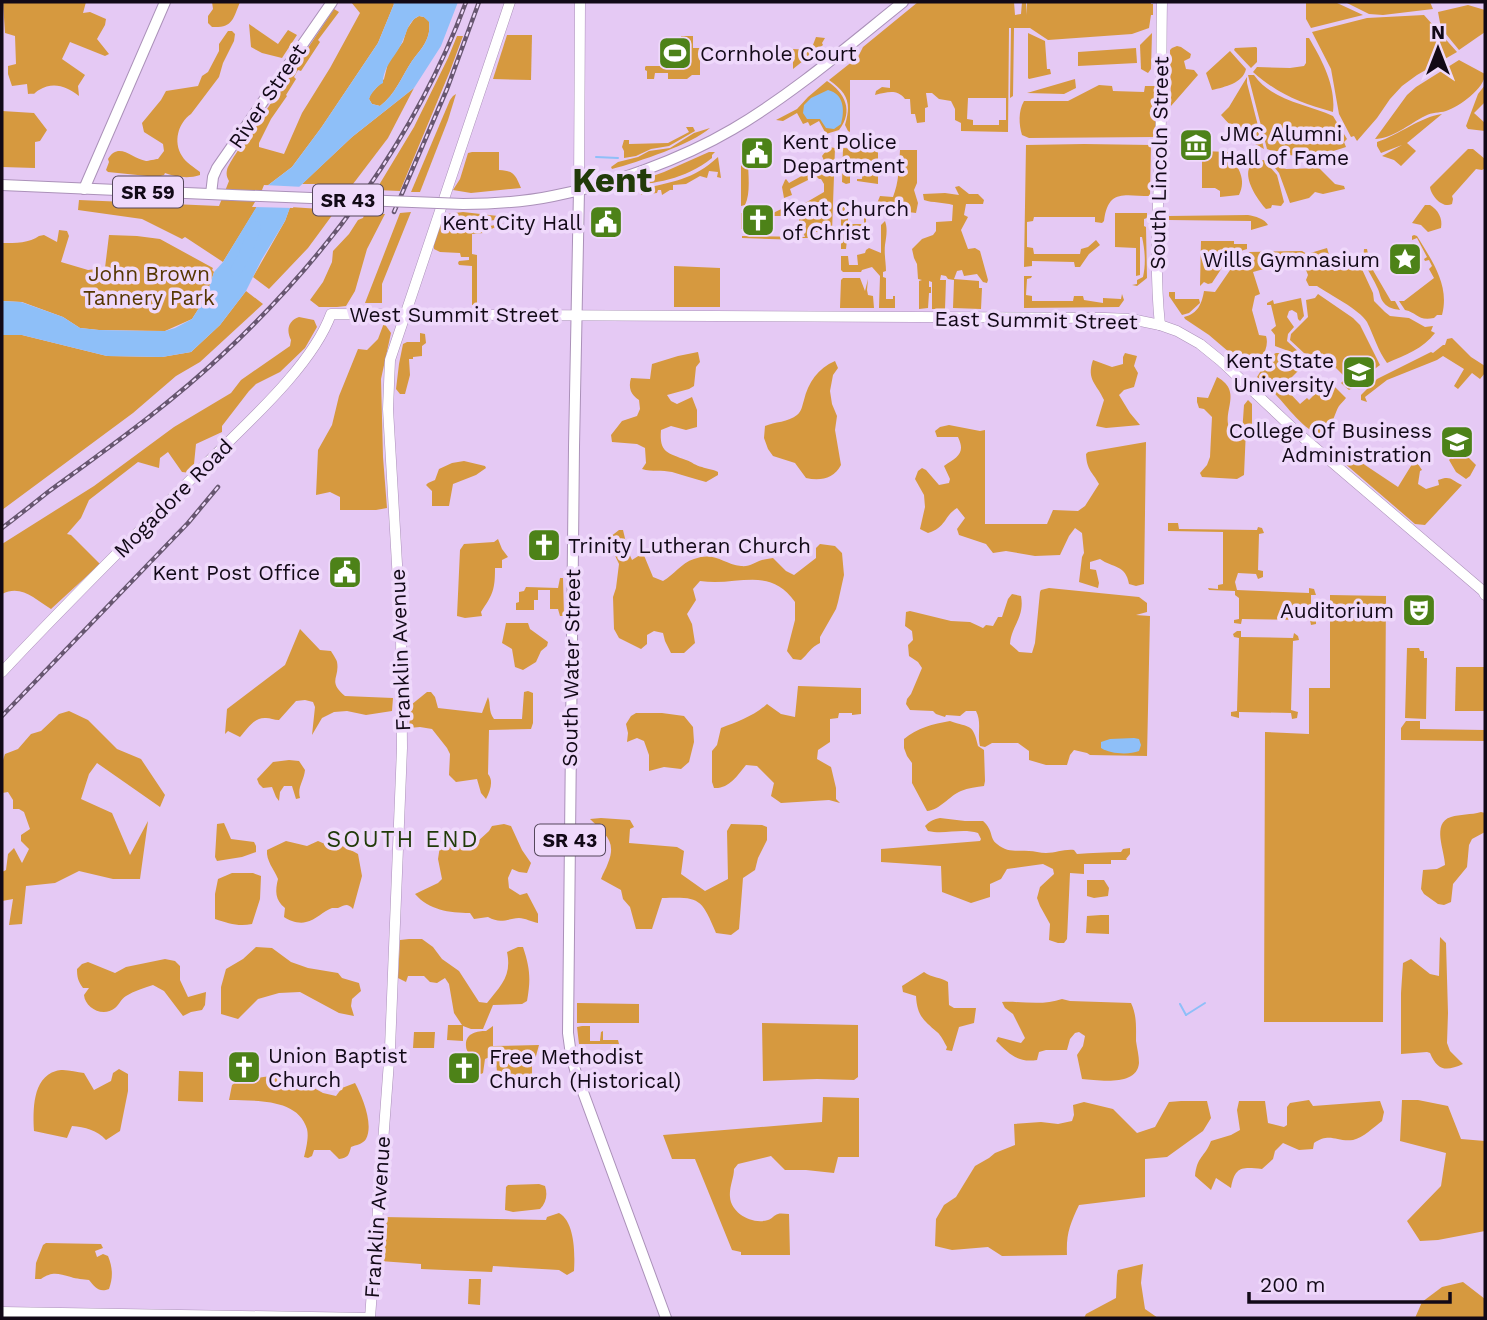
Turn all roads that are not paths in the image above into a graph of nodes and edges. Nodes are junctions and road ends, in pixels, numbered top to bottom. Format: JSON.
{"nodes":[{"id":1,"x":165,"y":2,"type":"edge"},
{"id":2,"x":331,"y":2,"type":"edge"},
{"id":3,"x":510,"y":2,"type":"edge"},
{"id":4,"x":580,"y":2,"type":"edge"},
{"id":5,"x":903,"y":2,"type":"edge"},
{"id":6,"x":1162,"y":2,"type":"edge"},
{"id":7,"x":2,"y":185,"type":"edge"},
{"id":8,"x":85,"y":189,"type":"junction"},
{"id":9,"x":579,"y":190,"type":"junction"},
{"id":10,"x":211,"y":194,"type":"junction"},
{"id":11,"x":331,"y":314,"type":"joint"},
{"id":12,"x":406,"y":314,"type":"junction"},
{"id":13,"x":577,"y":314,"type":"junction"},
{"id":14,"x":1160,"y":325,"type":"junction"},
{"id":15,"x":1484,"y":592,"type":"edge"},
{"id":16,"x":2,"y":672,"type":"edge"},
{"id":17,"x":2,"y":1312,"type":"edge"},
{"id":18,"x":370,"y":1318,"type":"edge"},
{"id":19,"x":666,"y":1318,"type":"edge"}],
"edges":[{"from":1,"to":8,"type":"main road"},
{"from":2,"to":10,"type":"main road","name":"River Street"},
{"from":3,"to":12,"type":"street","name":"Franklin Avenue"},
{"from":4,"to":9,"type":"street","name":"South Water Street"},
{"from":5,"to":9,"type":"main road"},
{"from":6,"to":14,"type":"street","name":"South Lincoln Street"},
{"from":7,"to":8,"type":"main road","number":"SR 59"},
{"from":8,"to":10,"type":"main road","number":"SR 59"},
{"from":9,"to":10,"type":"main road","number":"SR 43","bridge":true},
{"from":9,"to":13,"type":"main road","name":"South Water Street","number":"SR 43"},
{"from":11,"to":12,"type":"street","name":"West Summit Street"},
{"from":11,"to":16,"type":"street","name":"Mogadore Road"},
{"from":12,"to":13,"type":"street","name":"West Summit Street"},
{"from":12,"to":18,"type":"street","name":"Franklin Avenue"},
{"from":13,"to":14,"type":"street","name":"East Summit Street"},
{"from":13,"to":19,"type":"main road","name":"South Water Street","number":"SR 43"},
{"from":14,"to":15,"type":"street","name":"East Summit Street"},
{"from":17,"to":18,"type":"street"}]}
